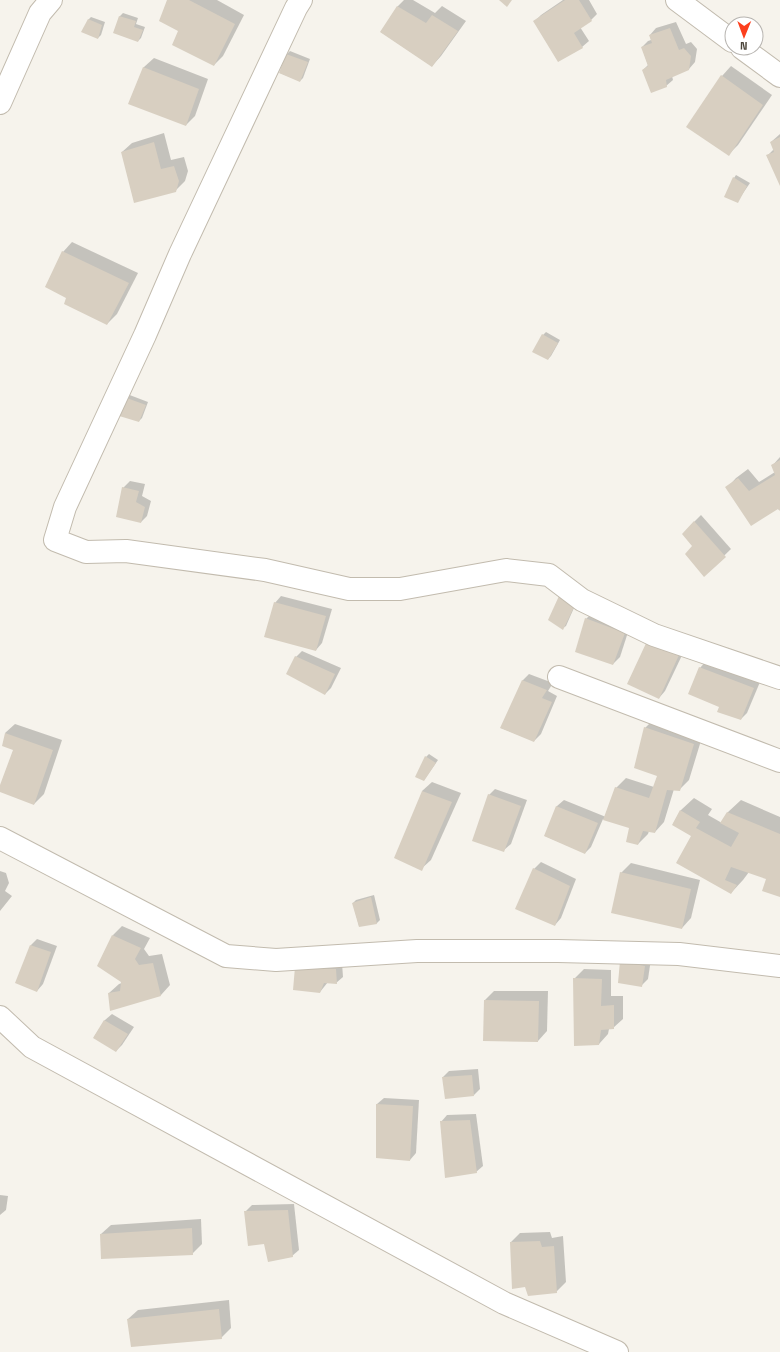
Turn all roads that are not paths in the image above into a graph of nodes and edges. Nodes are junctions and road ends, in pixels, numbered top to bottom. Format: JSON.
{"nodes":[{"id":1,"x":51,"y":0,"type":"edge"},
{"id":2,"x":301,"y":0,"type":"edge"},
{"id":3,"x":677,"y":0,"type":"edge"},
{"id":4,"x":724,"y":35,"type":"edge"},
{"id":5,"x":753,"y":56,"type":"edge"},
{"id":6,"x":780,"y":76,"type":"edge"},
{"id":7,"x":0,"y":103,"type":"edge"},
{"id":8,"x":560,"y":677,"type":"dead end"},
{"id":9,"x":780,"y":678,"type":"edge"},
{"id":10,"x":780,"y":761,"type":"edge"},
{"id":11,"x":0,"y":838,"type":"edge"},
{"id":12,"x":780,"y":966,"type":"edge"},
{"id":13,"x":0,"y":1017,"type":"edge"},
{"id":14,"x":617,"y":1352,"type":"edge"}],
"edges":[{"from":1,"to":7,"type":"street"},
{"from":2,"to":9,"type":"street"},
{"from":3,"to":4,"type":"street"},
{"from":5,"to":6,"type":"street"},
{"from":8,"to":10,"type":"street"},
{"from":11,"to":12,"type":"street"},
{"from":13,"to":14,"type":"street"}]}
